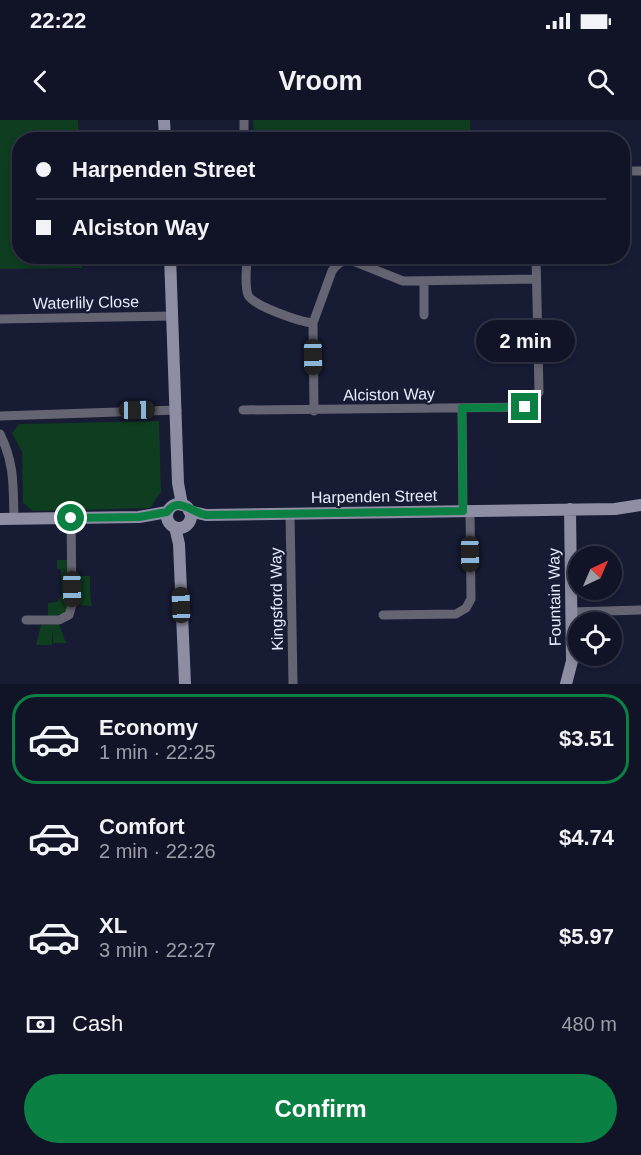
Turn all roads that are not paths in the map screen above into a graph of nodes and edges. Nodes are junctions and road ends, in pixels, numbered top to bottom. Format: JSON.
{"nodes":[{"id":1,"x":170,"y":264,"type":"edge"},
{"id":2,"x":247,"y":264,"type":"edge"},
{"id":3,"x":341,"y":264,"type":"edge"},
{"id":4,"x":354,"y":264,"type":"edge"},
{"id":5,"x":536,"y":264,"type":"edge"},
{"id":6,"x":536,"y":279,"type":"junction"},
{"id":7,"x":424,"y":281,"type":"junction"},
{"id":8,"x":252,"y":300,"type":"junction"},
{"id":9,"x":244,"y":307,"type":"dead end"},
{"id":10,"x":424,"y":315,"type":"dead end"},
{"id":11,"x":173,"y":316,"type":"junction"},
{"id":12,"x":0,"y":319,"type":"edge"},
{"id":13,"x":313,"y":323,"type":"junction"},
{"id":14,"x":462,"y":408,"type":"junction"},
{"id":15,"x":177,"y":410,"type":"junction"},
{"id":16,"x":243,"y":410,"type":"dead end"},
{"id":17,"x":314,"y":411,"type":"junction"},
{"id":18,"x":0,"y":416,"type":"edge"},
{"id":19,"x":0,"y":434,"type":"edge"},
{"id":20,"x":178,"y":483,"type":"junction"},
{"id":21,"x":640,"y":506,"type":"edge"},
{"id":22,"x":186,"y":508,"type":"junction"},
{"id":23,"x":570,"y":509,"type":"junction"},
{"id":24,"x":168,"y":510,"type":"junction"},
{"id":25,"x":466,"y":511,"type":"junction"},
{"id":26,"x":290,"y":514,"type":"junction"},
{"id":27,"x":206,"y":515,"type":"junction"},
{"id":28,"x":139,"y":517,"type":"junction"},
{"id":29,"x":71,"y":518,"type":"junction"},
{"id":30,"x":0,"y":519,"type":"edge"},
{"id":31,"x":14,"y":519,"type":"junction"},
{"id":32,"x":179,"y":526,"type":"junction"},
{"id":33,"x":641,"y":610,"type":"edge"},
{"id":34,"x":571,"y":612,"type":"joint"},
{"id":35,"x":383,"y":615,"type":"dead end"},
{"id":36,"x":26,"y":621,"type":"dead end"},
{"id":37,"x":183,"y":666,"type":"junction"},
{"id":38,"x":571,"y":666,"type":"edge"},
{"id":39,"x":180,"y":684,"type":"edge"},
{"id":40,"x":185,"y":684,"type":"edge"},
{"id":41,"x":293,"y":684,"type":"edge"},
{"id":42,"x":566,"y":684,"type":"edge"}],
"edges":[{"from":1,"to":11,"type":"street"},
{"from":2,"to":8,"type":"street"},
{"from":3,"to":13,"type":"street"},
{"from":4,"to":7,"type":"street"},
{"from":5,"to":6,"type":"street","name":"Alciston Way"},
{"from":6,"to":7,"type":"street"},
{"from":6,"to":14,"type":"street","name":"Alciston Way"},
{"from":7,"to":10,"type":"street"},
{"from":8,"to":9,"type":"street"},
{"from":8,"to":13,"type":"street"},
{"from":11,"to":12,"type":"street","name":"Waterlily Close"},
{"from":11,"to":15,"type":"street"},
{"from":13,"to":17,"type":"street"},
{"from":14,"to":17,"type":"street","name":"Alciston Way"},
{"from":14,"to":25,"type":"street"},
{"from":15,"to":18,"type":"street"},
{"from":15,"to":20,"type":"street"},
{"from":16,"to":17,"type":"street","name":"Alciston Way"},
{"from":19,"to":31,"type":"street"},
{"from":20,"to":22,"type":"street"},
{"from":20,"to":24,"type":"street"},
{"from":21,"to":23,"type":"street","name":"Harpenden Street"},
{"from":22,"to":24,"type":"street","name":"Harpenden Street"},
{"from":22,"to":27,"type":"street","name":"Harpenden Street"},
{"from":22,"to":32,"type":"street"},
{"from":23,"to":25,"type":"street","name":"Harpenden Street"},
{"from":23,"to":34,"type":"street","name":"Fountain Way"},
{"from":24,"to":28,"type":"street","name":"Harpenden Street"},
{"from":24,"to":32,"type":"street"},
{"from":25,"to":26,"type":"street","name":"Harpenden Street"},
{"from":25,"to":35,"type":"street"},
{"from":26,"to":27,"type":"street","name":"Harpenden Street"},
{"from":26,"to":41,"type":"street","name":"Kingsford Way"},
{"from":27,"to":32,"type":"street","name":"Harpenden Street"},
{"from":28,"to":29,"type":"street","name":"Harpenden Street"},
{"from":28,"to":32,"type":"street","name":"Harpenden Street"},
{"from":29,"to":31,"type":"street","name":"Harpenden Street"},
{"from":29,"to":36,"type":"street"},
{"from":30,"to":31,"type":"street","name":"Harpenden Street"},
{"from":32,"to":37,"type":"street"},
{"from":33,"to":34,"type":"street"},
{"from":37,"to":39,"type":"street"},
{"from":37,"to":40,"type":"street"},
{"from":38,"to":42,"type":"street","name":"Fountain Way"}]}
